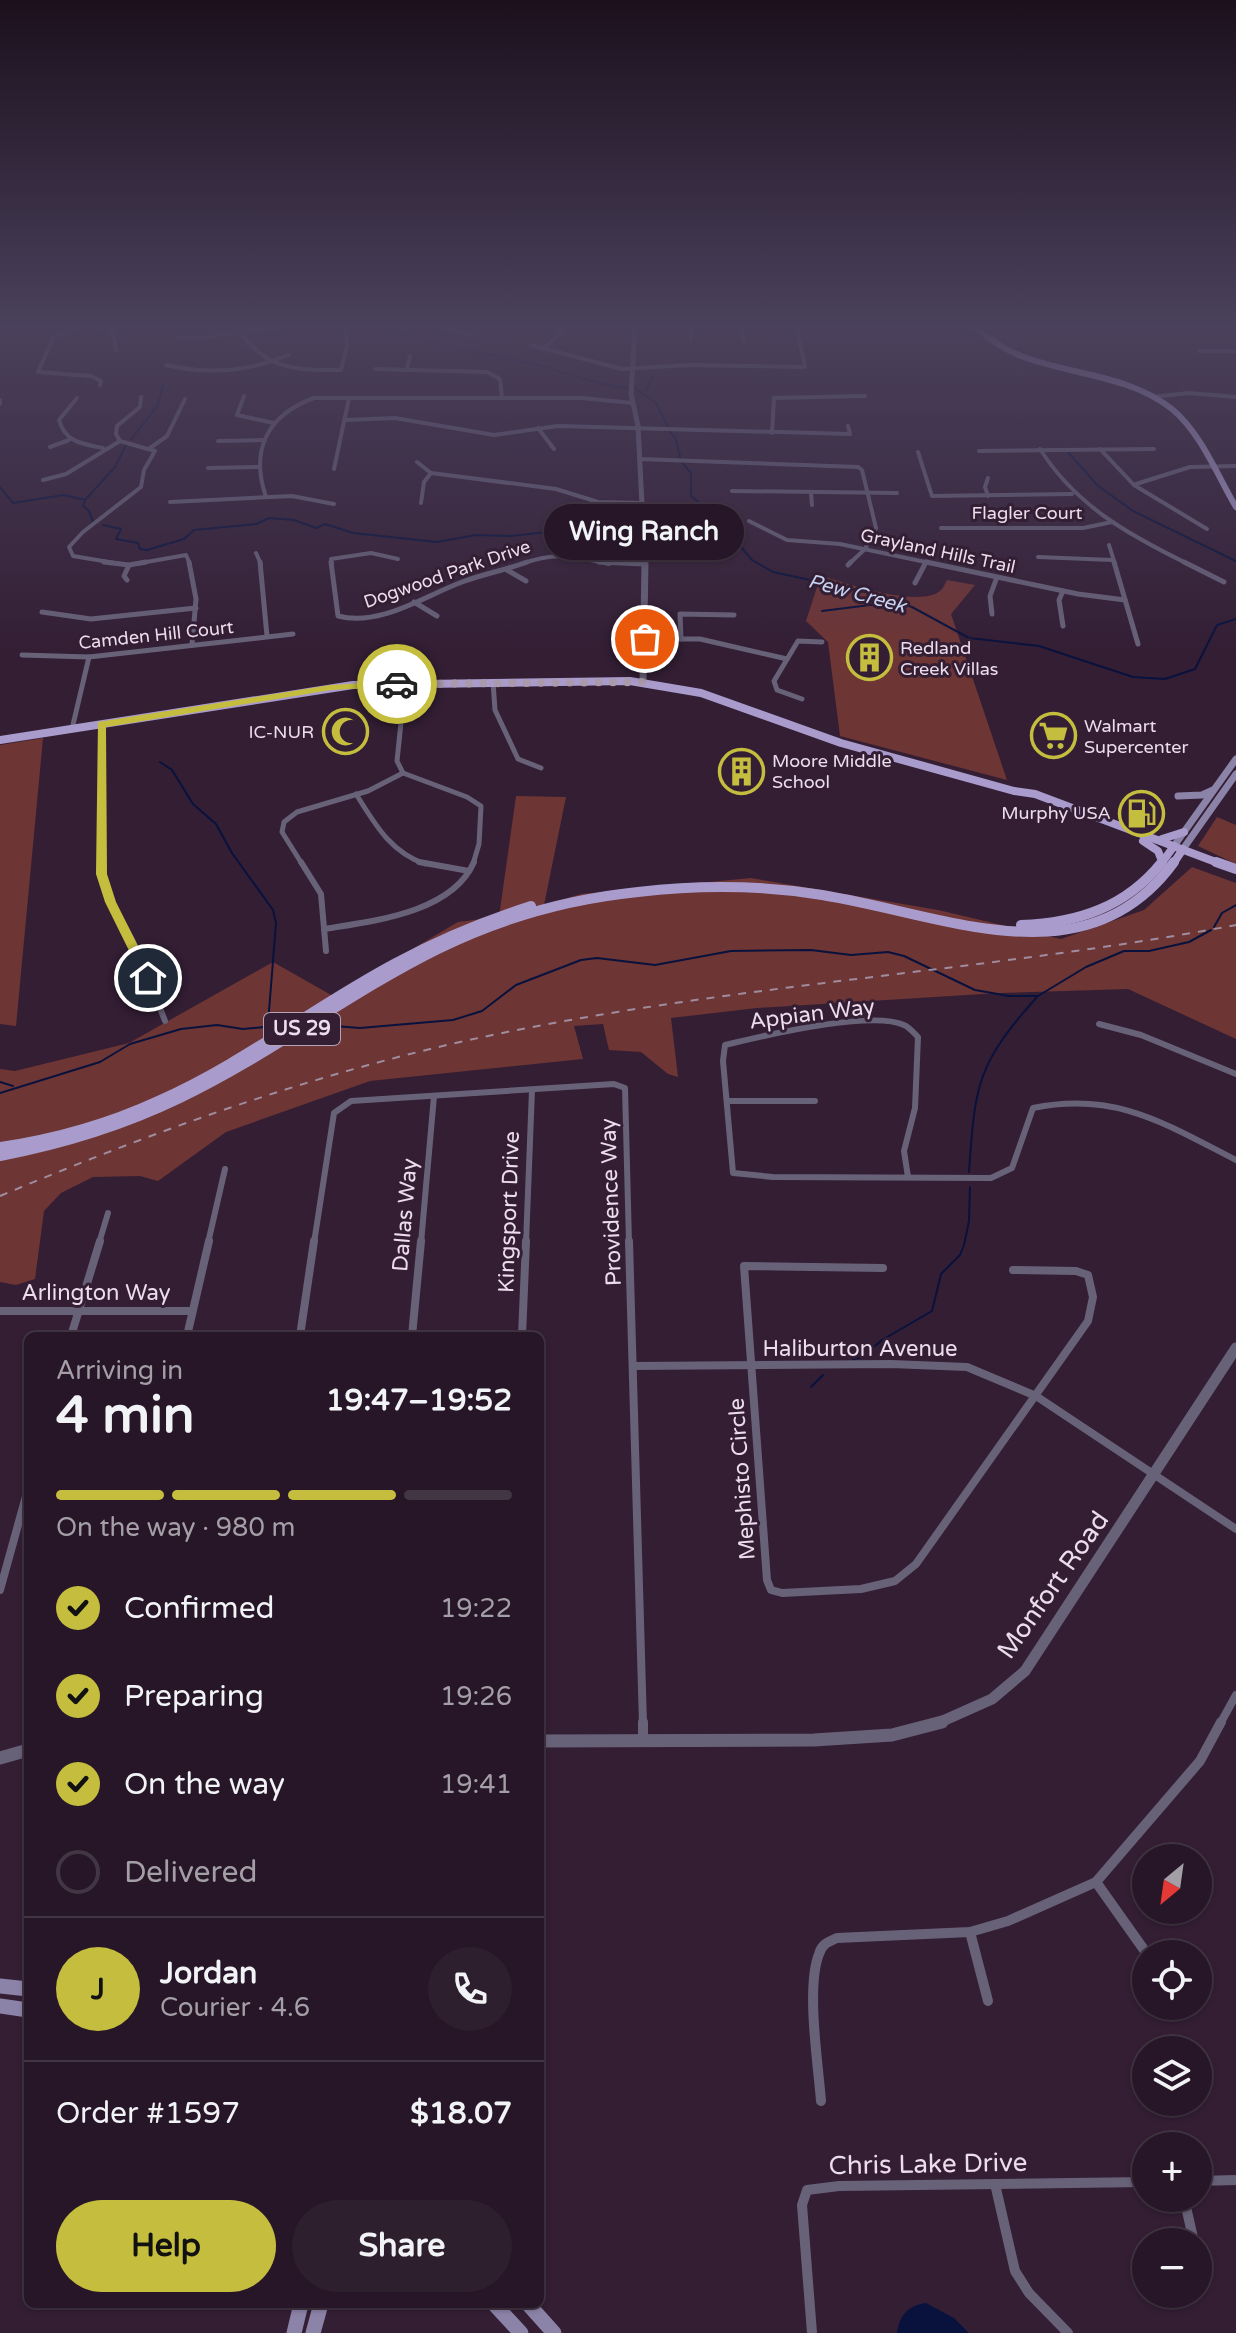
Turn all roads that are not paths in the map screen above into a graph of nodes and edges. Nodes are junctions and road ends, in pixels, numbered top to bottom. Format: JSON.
{"nodes":[{"id":1,"x":67,"y":436,"type":"edge"},
{"id":2,"x":117,"y":436,"type":"edge"},
{"id":3,"x":167,"y":436,"type":"edge"},
{"id":4,"x":266,"y":436,"type":"edge"},
{"id":5,"x":342,"y":436,"type":"edge"},
{"id":6,"x":544,"y":436,"type":"edge"},
{"id":7,"x":639,"y":436,"type":"edge"},
{"id":8,"x":1198,"y":436,"type":"edge"},
{"id":9,"x":69,"y":440,"type":"junction"},
{"id":10,"x":265,"y":440,"type":"junction"},
{"id":11,"x":120,"y":441,"type":"junction"},
{"id":12,"x":218,"y":441,"type":"dead end"},
{"id":13,"x":50,"y":447,"type":"dead end"},
{"id":14,"x":103,"y":448,"type":"junction"},
{"id":15,"x":150,"y":448,"type":"junction"},
{"id":16,"x":554,"y":449,"type":"dead end"},
{"id":17,"x":1040,"y":449,"type":"junction"},
{"id":18,"x":1100,"y":449,"type":"junction"},
{"id":19,"x":1154,"y":449,"type":"dead end"},
{"id":20,"x":979,"y":451,"type":"dead end"},
{"id":21,"x":918,"y":452,"type":"dead end"},
{"id":22,"x":639,"y":459,"type":"junction"},
{"id":23,"x":417,"y":462,"type":"dead end"},
{"id":24,"x":1215,"y":466,"type":"junction"},
{"id":25,"x":1236,"y":466,"type":"edge"},
{"id":26,"x":258,"y":467,"type":"junction"},
{"id":27,"x":208,"y":468,"type":"dead end"},
{"id":28,"x":334,"y":469,"type":"dead end"},
{"id":29,"x":431,"y":473,"type":"junction"},
{"id":30,"x":988,"y":478,"type":"dead end"},
{"id":31,"x":43,"y":480,"type":"dead end"},
{"id":32,"x":1136,"y":484,"type":"junction"},
{"id":33,"x":732,"y":491,"type":"dead end"},
{"id":34,"x":811,"y":493,"type":"junction"},
{"id":35,"x":868,"y":493,"type":"junction"},
{"id":36,"x":897,"y":493,"type":"dead end"},
{"id":37,"x":1072,"y":494,"type":"junction"},
{"id":38,"x":1236,"y":494,"type":"edge"},
{"id":39,"x":988,"y":496,"type":"junction"},
{"id":40,"x":266,"y":497,"type":"junction"},
{"id":41,"x":170,"y":502,"type":"dead end"},
{"id":42,"x":421,"y":503,"type":"dead end"},
{"id":43,"x":643,"y":503,"type":"junction"},
{"id":44,"x":334,"y":504,"type":"dead end"},
{"id":45,"x":812,"y":505,"type":"dead end"},
{"id":46,"x":1236,"y":507,"type":"edge"},
{"id":47,"x":749,"y":521,"type":"dead end"},
{"id":48,"x":1112,"y":522,"type":"junction"},
{"id":49,"x":941,"y":528,"type":"dead end"},
{"id":50,"x":1207,"y":529,"type":"dead end"},
{"id":51,"x":1109,"y":545,"type":"dead end"},
{"id":52,"x":865,"y":549,"type":"junction"},
{"id":53,"x":256,"y":553,"type":"dead end"},
{"id":54,"x":1038,"y":557,"type":"dead end"},
{"id":55,"x":398,"y":559,"type":"dead end"},
{"id":56,"x":1112,"y":560,"type":"junction"},
{"id":57,"x":926,"y":562,"type":"junction"},
{"id":58,"x":645,"y":564,"type":"junction"},
{"id":59,"x":129,"y":565,"type":"junction"},
{"id":60,"x":848,"y":565,"type":"dead end"},
{"id":61,"x":507,"y":570,"type":"junction"},
{"id":62,"x":997,"y":577,"type":"junction"},
{"id":63,"x":127,"y":580,"type":"dead end"},
{"id":64,"x":526,"y":581,"type":"dead end"},
{"id":65,"x":1224,"y":582,"type":"dead end"},
{"id":66,"x":915,"y":583,"type":"dead end"},
{"id":67,"x":1063,"y":591,"type":"junction"},
{"id":68,"x":1125,"y":600,"type":"junction"},
{"id":69,"x":414,"y":602,"type":"junction"},
{"id":70,"x":196,"y":608,"type":"junction"},
{"id":71,"x":42,"y":612,"type":"dead end"},
{"id":72,"x":992,"y":614,"type":"dead end"},
{"id":73,"x":734,"y":615,"type":"dead end"},
{"id":74,"x":437,"y":616,"type":"dead end"},
{"id":75,"x":1063,"y":626,"type":"dead end"},
{"id":76,"x":293,"y":634,"type":"dead end"},
{"id":77,"x":267,"y":636,"type":"junction"},
{"id":78,"x":645,"y":639,"type":"junction"},
{"id":79,"x":681,"y":639,"type":"junction"},
{"id":80,"x":822,"y":642,"type":"dead end"},
{"id":81,"x":1138,"y":644,"type":"dead end"},
{"id":82,"x":192,"y":645,"type":"junction"},
{"id":83,"x":22,"y":655,"type":"dead end"},
{"id":84,"x":89,"y":657,"type":"junction"},
{"id":85,"x":787,"y":659,"type":"junction"},
{"id":86,"x":493,"y":682,"type":"junction"},
{"id":87,"x":643,"y":682,"type":"junction"},
{"id":88,"x":405,"y":684,"type":"junction"},
{"id":89,"x":802,"y":699,"type":"dead end"},
{"id":90,"x":101,"y":724,"type":"junction"},
{"id":91,"x":72,"y":729,"type":"junction"},
{"id":92,"x":0,"y":740,"type":"edge"},
{"id":93,"x":1236,"y":759,"type":"edge"},
{"id":94,"x":541,"y":768,"type":"dead end"},
{"id":95,"x":403,"y":773,"type":"junction"},
{"id":96,"x":1236,"y":774,"type":"edge"},
{"id":97,"x":1213,"y":790,"type":"junction"},
{"id":98,"x":1014,"y":791,"type":"junction"},
{"id":99,"x":356,"y":794,"type":"junction"},
{"id":100,"x":1195,"y":817,"type":"junction"},
{"id":101,"x":1188,"y":835,"type":"junction"},
{"id":102,"x":1155,"y":838,"type":"junction"},
{"id":103,"x":1143,"y":841,"type":"junction"},
{"id":104,"x":1177,"y":850,"type":"junction"},
{"id":105,"x":1201,"y":859,"type":"junction"},
{"id":106,"x":1166,"y":864,"type":"junction"},
{"id":107,"x":1236,"y":869,"type":"edge"},
{"id":108,"x":469,"y":871,"type":"junction"},
{"id":109,"x":1236,"y":875,"type":"edge"},
{"id":110,"x":758,"y":884,"type":"junction"},
{"id":111,"x":324,"y":929,"type":"junction"},
{"id":112,"x":326,"y":951,"type":"dead end"},
{"id":113,"x":165,"y":1021,"type":"dead end"},
{"id":114,"x":1099,"y":1024,"type":"dead end"},
{"id":115,"x":1236,"y":1074,"type":"edge"},
{"id":116,"x":532,"y":1090,"type":"junction"},
{"id":117,"x":434,"y":1096,"type":"junction"},
{"id":118,"x":729,"y":1101,"type":"junction"},
{"id":119,"x":815,"y":1101,"type":"dead end"},
{"id":120,"x":0,"y":1147,"type":"edge"},
{"id":121,"x":0,"y":1156,"type":"edge"},
{"id":122,"x":1236,"y":1160,"type":"edge"},
{"id":123,"x":225,"y":1169,"type":"dead end"},
{"id":124,"x":908,"y":1177,"type":"junction"},
{"id":125,"x":108,"y":1213,"type":"dead end"},
{"id":126,"x":883,"y":1268,"type":"dead end"},
{"id":127,"x":1013,"y":1270,"type":"dead end"},
{"id":128,"x":0,"y":1311,"type":"edge"},
{"id":129,"x":192,"y":1311,"type":"junction"},
{"id":130,"x":77,"y":1312,"type":"junction"},
{"id":131,"x":72,"y":1332,"type":"edge"},
{"id":132,"x":188,"y":1332,"type":"edge"},
{"id":133,"x":301,"y":1332,"type":"edge"},
{"id":134,"x":412,"y":1332,"type":"edge"},
{"id":135,"x":522,"y":1332,"type":"edge"},
{"id":136,"x":1236,"y":1348,"type":"edge"},
{"id":137,"x":633,"y":1366,"type":"junction"},
{"id":138,"x":752,"y":1367,"type":"junction"},
{"id":139,"x":1036,"y":1396,"type":"junction"},
{"id":140,"x":1153,"y":1476,"type":"junction"},
{"id":141,"x":24,"y":1503,"type":"edge"},
{"id":142,"x":1236,"y":1529,"type":"edge"},
{"id":143,"x":0,"y":1590,"type":"edge"},
{"id":144,"x":1236,"y":1695,"type":"edge"},
{"id":145,"x":643,"y":1740,"type":"junction"},
{"id":146,"x":544,"y":1741,"type":"edge"},
{"id":147,"x":24,"y":1751,"type":"edge"},
{"id":148,"x":0,"y":1758,"type":"edge"},
{"id":149,"x":1096,"y":1882,"type":"junction"},
{"id":150,"x":970,"y":1932,"type":"junction"},
{"id":151,"x":1137,"y":1940,"type":"edge"},
{"id":152,"x":0,"y":1986,"type":"edge"},
{"id":153,"x":24,"y":1989,"type":"edge"},
{"id":154,"x":988,"y":2001,"type":"dead end"},
{"id":155,"x":0,"y":2006,"type":"edge"},
{"id":156,"x":24,"y":2009,"type":"edge"},
{"id":157,"x":821,"y":2101,"type":"dead end"},
{"id":158,"x":1236,"y":2180,"type":"edge"},
{"id":159,"x":1212,"y":2181,"type":"edge"},
{"id":160,"x":1132,"y":2182,"type":"edge"},
{"id":161,"x":995,"y":2184,"type":"junction"},
{"id":162,"x":300,"y":2308,"type":"edge"},
{"id":163,"x":322,"y":2308,"type":"edge"},
{"id":164,"x":498,"y":2308,"type":"edge"},
{"id":165,"x":532,"y":2308,"type":"edge"},
{"id":166,"x":314,"y":2330,"type":"edge"},
{"id":167,"x":294,"y":2333,"type":"edge"},
{"id":168,"x":521,"y":2333,"type":"edge"},
{"id":169,"x":554,"y":2333,"type":"edge"},
{"id":170,"x":812,"y":2333,"type":"edge"},
{"id":171,"x":1068,"y":2333,"type":"edge"}],
"edges":[{"from":1,"to":9,"type":"street"},
{"from":2,"to":11,"type":"street"},
{"from":3,"to":15,"type":"street"},
{"from":4,"to":10,"type":"street"},
{"from":5,"to":28,"type":"street"},
{"from":6,"to":16,"type":"street"},
{"from":7,"to":22,"type":"street"},
{"from":8,"to":24,"type":"main road"},
{"from":9,"to":13,"type":"street"},
{"from":9,"to":14,"type":"street"},
{"from":10,"to":12,"type":"street"},
{"from":10,"to":26,"type":"street"},
{"from":11,"to":14,"type":"street"},
{"from":11,"to":15,"type":"street"},
{"from":14,"to":31,"type":"street"},
{"from":15,"to":59,"type":"street"},
{"from":17,"to":18,"type":"street"},
{"from":17,"to":20,"type":"street"},
{"from":17,"to":37,"type":"street"},
{"from":18,"to":19,"type":"street"},
{"from":18,"to":32,"type":"street"},
{"from":21,"to":39,"type":"street"},
{"from":22,"to":35,"type":"street"},
{"from":22,"to":43,"type":"street"},
{"from":23,"to":29,"type":"street"},
{"from":24,"to":25,"type":"street"},
{"from":24,"to":32,"type":"street"},
{"from":24,"to":38,"type":"main road"},
{"from":24,"to":46,"type":"main road"},
{"from":26,"to":27,"type":"street"},
{"from":26,"to":40,"type":"street"},
{"from":29,"to":42,"type":"street"},
{"from":29,"to":43,"type":"street"},
{"from":30,"to":39,"type":"street"},
{"from":32,"to":50,"type":"street"},
{"from":33,"to":34,"type":"street"},
{"from":34,"to":35,"type":"street"},
{"from":34,"to":45,"type":"street"},
{"from":35,"to":36,"type":"street"},
{"from":35,"to":52,"type":"street"},
{"from":37,"to":39,"type":"street"},
{"from":37,"to":48,"type":"street"},
{"from":40,"to":41,"type":"street"},
{"from":40,"to":44,"type":"street"},
{"from":43,"to":58,"type":"street"},
{"from":47,"to":52,"type":"street","name":"Grayland Hills Trail"},
{"from":48,"to":49,"type":"street","name":"Flagler Court"},
{"from":48,"to":65,"type":"street"},
{"from":51,"to":56,"type":"street"},
{"from":52,"to":57,"type":"street","name":"Grayland Hills Trail"},
{"from":52,"to":60,"type":"street"},
{"from":53,"to":77,"type":"street"},
{"from":54,"to":56,"type":"street"},
{"from":55,"to":69,"type":"street","name":"Dogwood Park Drive"},
{"from":56,"to":68,"type":"street"},
{"from":57,"to":62,"type":"street","name":"Grayland Hills Trail"},
{"from":57,"to":66,"type":"street"},
{"from":58,"to":61,"type":"street","name":"Dogwood Park Drive"},
{"from":58,"to":78,"type":"street"},
{"from":59,"to":63,"type":"street"},
{"from":59,"to":70,"type":"street"},
{"from":61,"to":64,"type":"street"},
{"from":61,"to":69,"type":"street","name":"Dogwood Park Drive"},
{"from":62,"to":67,"type":"street","name":"Grayland Hills Trail"},
{"from":62,"to":72,"type":"street"},
{"from":67,"to":68,"type":"street","name":"Grayland Hills Trail"},
{"from":67,"to":75,"type":"street"},
{"from":68,"to":81,"type":"street"},
{"from":69,"to":74,"type":"street"},
{"from":70,"to":71,"type":"street"},
{"from":70,"to":82,"type":"street"},
{"from":73,"to":79,"type":"street"},
{"from":76,"to":77,"type":"street","name":"Camden Hill Court"},
{"from":77,"to":82,"type":"street","name":"Camden Hill Court"},
{"from":78,"to":79,"type":"street"},
{"from":78,"to":87,"type":"street"},
{"from":79,"to":85,"type":"street"},
{"from":80,"to":85,"type":"street"},
{"from":82,"to":84,"type":"street","name":"Camden Hill Court"},
{"from":83,"to":84,"type":"street","name":"Camden Hill Court"},
{"from":84,"to":91,"type":"street"},
{"from":85,"to":89,"type":"street"},
{"from":86,"to":87,"type":"main road"},
{"from":86,"to":88,"type":"main road"},
{"from":86,"to":94,"type":"street"},
{"from":87,"to":98,"type":"main road"},
{"from":88,"to":90,"type":"main road"},
{"from":88,"to":95,"type":"street"},
{"from":90,"to":91,"type":"main road"},
{"from":90,"to":113,"type":"street"},
{"from":91,"to":92,"type":"main road"},
{"from":93,"to":97,"type":"main road"},
{"from":95,"to":99,"type":"street"},
{"from":95,"to":108,"type":"street"},
{"from":96,"to":101,"type":"main road"},
{"from":97,"to":100,"type":"main road"},
{"from":97,"to":100,"type":"main road"},
{"from":98,"to":102,"type":"main road"},
{"from":98,"to":103,"type":"main road"},
{"from":99,"to":108,"type":"street"},
{"from":99,"to":111,"type":"street"},
{"from":100,"to":101,"type":"main road"},
{"from":101,"to":102,"type":"main road"},
{"from":101,"to":104,"type":"main road"},
{"from":101,"to":105,"type":"main road"},
{"from":102,"to":104,"type":"main road"},
{"from":103,"to":104,"type":"main road"},
{"from":103,"to":106,"type":"main road"},
{"from":104,"to":105,"type":"main road"},
{"from":104,"to":106,"type":"main road"},
{"from":105,"to":106,"type":"main road"},
{"from":105,"to":107,"type":"main road"},
{"from":105,"to":109,"type":"main road"},
{"from":106,"to":110,"type":"main road","number":"US 29"},
{"from":108,"to":111,"type":"street"},
{"from":110,"to":120,"type":"main road","number":"US 29"},
{"from":110,"to":121,"type":"main road","number":"US 29"},
{"from":111,"to":112,"type":"street"},
{"from":114,"to":115,"type":"street"},
{"from":116,"to":117,"type":"street","name":"Providence Way"},
{"from":116,"to":135,"type":"street","name":"Kingsport Drive"},
{"from":116,"to":137,"type":"street","name":"Providence Way"},
{"from":117,"to":133,"type":"street","name":"Providence Way"},
{"from":117,"to":134,"type":"street","name":"Dallas Way"},
{"from":118,"to":119,"type":"street"},
{"from":118,"to":124,"type":"street","name":"Appian Way"},
{"from":118,"to":124,"type":"street","name":"Appian Way"},
{"from":122,"to":124,"type":"street","name":"Appian Way"},
{"from":123,"to":129,"type":"street"},
{"from":125,"to":130,"type":"street"},
{"from":126,"to":138,"type":"street","name":"Mephisto Circle"},
{"from":127,"to":139,"type":"street","name":"Mephisto Circle"},
{"from":128,"to":130,"type":"street","name":"Arlington Way"},
{"from":129,"to":130,"type":"street","name":"Arlington Way"},
{"from":129,"to":132,"type":"street"},
{"from":130,"to":131,"type":"street"},
{"from":136,"to":140,"type":"street","name":"Monfort Road"},
{"from":137,"to":138,"type":"street","name":"Haliburton Avenue"},
{"from":137,"to":145,"type":"street","name":"Providence Way"},
{"from":138,"to":139,"type":"street","name":"Haliburton Avenue"},
{"from":138,"to":139,"type":"street","name":"Mephisto Circle"},
{"from":139,"to":140,"type":"street","name":"Haliburton Avenue"},
{"from":140,"to":142,"type":"street","name":"Haliburton Avenue"},
{"from":140,"to":145,"type":"street","name":"Monfort Road"},
{"from":141,"to":143,"type":"street"},
{"from":144,"to":149,"type":"street"},
{"from":145,"to":146,"type":"street","name":"Monfort Road"},
{"from":147,"to":148,"type":"street"},
{"from":149,"to":150,"type":"street"},
{"from":149,"to":151,"type":"street"},
{"from":150,"to":154,"type":"street"},
{"from":150,"to":157,"type":"street"},
{"from":152,"to":153,"type":"main road"},
{"from":155,"to":156,"type":"main road"},
{"from":158,"to":159,"type":"street"},
{"from":160,"to":161,"type":"street","name":"Chris Lake Drive"},
{"from":161,"to":170,"type":"street","name":"Chris Lake Drive"},
{"from":161,"to":171,"type":"street"},
{"from":162,"to":167,"type":"main road"},
{"from":163,"to":166,"type":"main road"},
{"from":164,"to":168,"type":"main road"},
{"from":165,"to":169,"type":"main road"}]}
